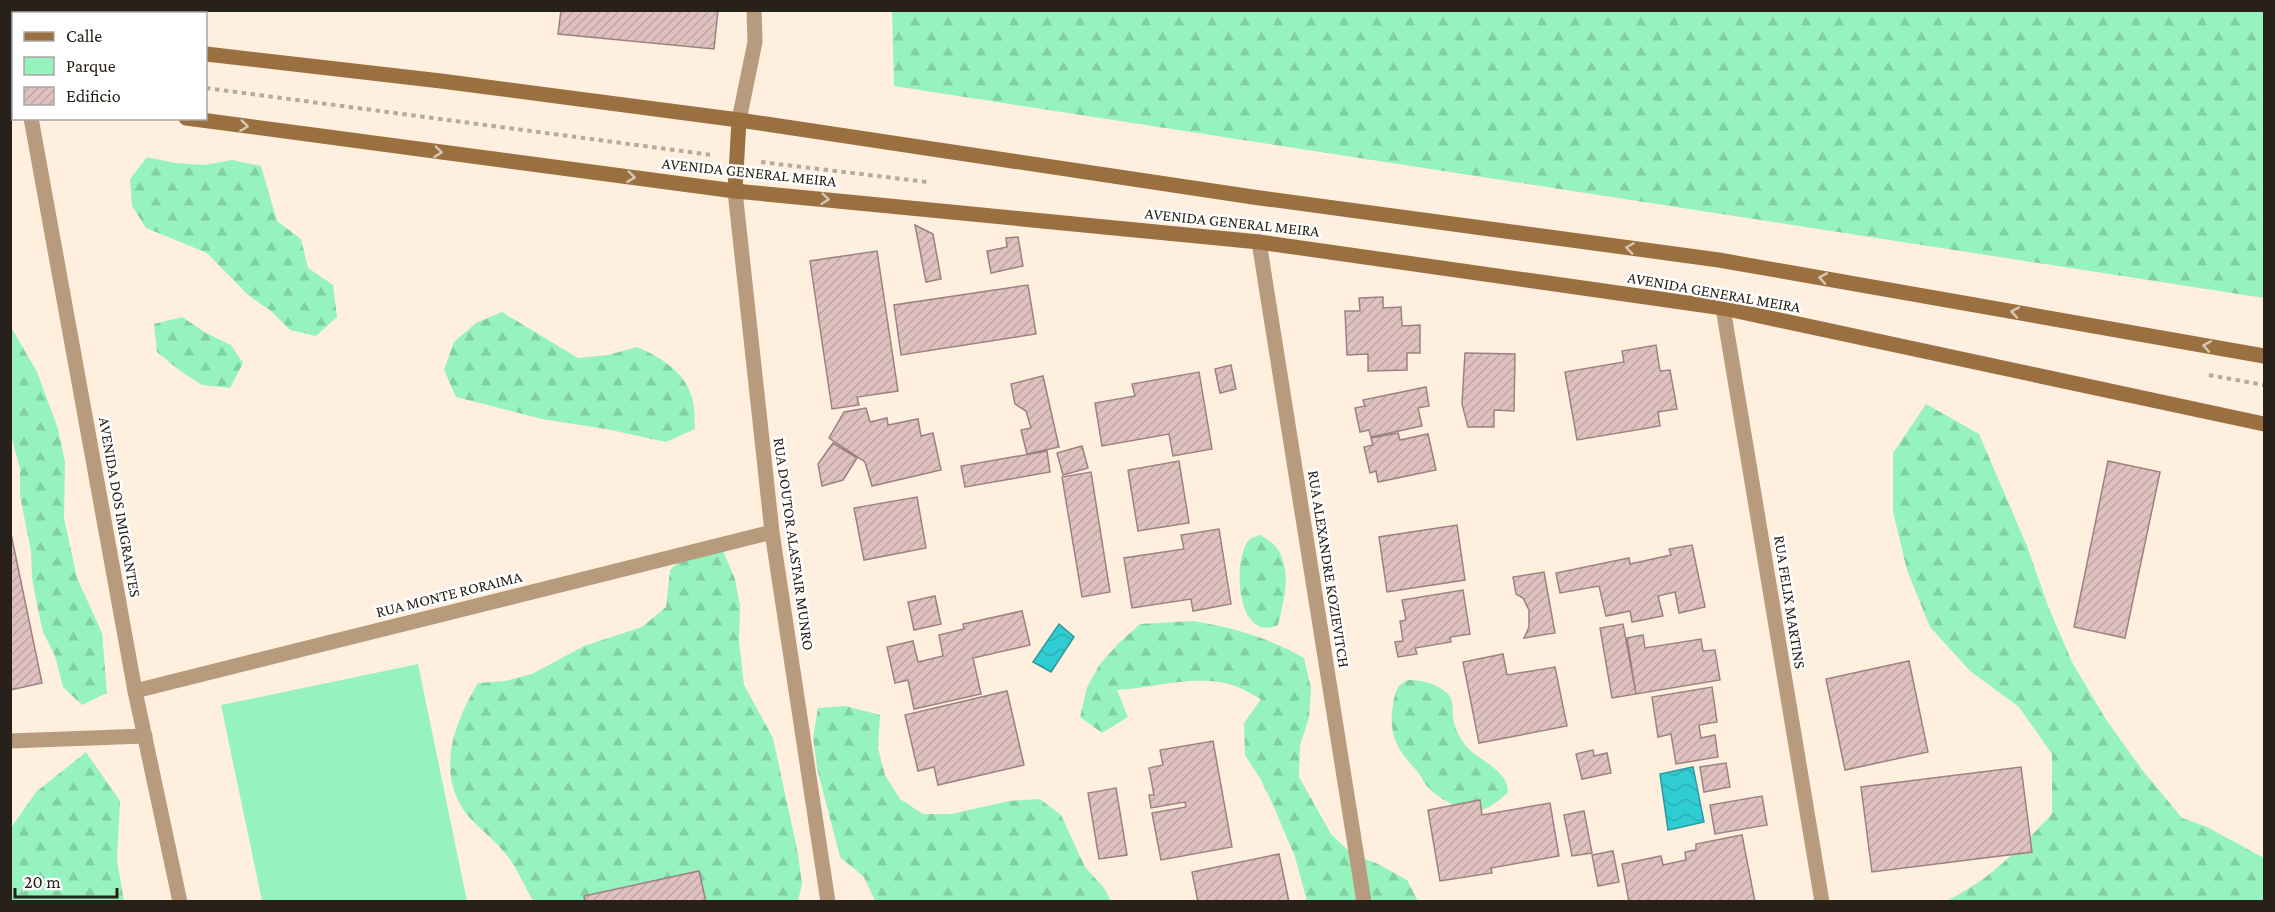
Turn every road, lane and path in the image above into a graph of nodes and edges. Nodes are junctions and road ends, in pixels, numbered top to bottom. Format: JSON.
{"nodes":[{"id":1,"x":754,"y":10,"type":"edge"},
{"id":2,"x":207,"y":54,"type":"edge"},
{"id":3,"x":31,"y":120,"type":"edge"},
{"id":4,"x":201,"y":120,"type":"edge"},
{"id":5,"x":739,"y":120,"type":"junction"},
{"id":6,"x":735,"y":190,"type":"junction"},
{"id":7,"x":1259,"y":242,"type":"junction"},
{"id":8,"x":1723,"y":308,"type":"junction"},
{"id":9,"x":2265,"y":356,"type":"edge"},
{"id":10,"x":2265,"y":424,"type":"edge"},
{"id":11,"x":772,"y":532,"type":"junction"},
{"id":12,"x":135,"y":691,"type":"junction"},
{"id":13,"x":145,"y":736,"type":"junction"},
{"id":14,"x":10,"y":741,"type":"edge"},
{"id":15,"x":180,"y":902,"type":"edge"},
{"id":16,"x":828,"y":902,"type":"edge"},
{"id":17,"x":1364,"y":902,"type":"edge"},
{"id":18,"x":1822,"y":902,"type":"edge"}],
"edges":[{"from":1,"to":5,"type":"street"},
{"from":2,"to":5,"type":"main road","name":"AVENIDA GENERAL MEIRA"},
{"from":3,"to":12,"type":"street","name":"AVENIDA DOS IMIGRANTES"},
{"from":4,"to":6,"type":"main road","name":"AVENIDA GENERAL MEIRA","one_way":true},
{"from":5,"to":6,"type":"main road"},
{"from":9,"to":5,"type":"main road","name":"AVENIDA GENERAL MEIRA","one_way":true},
{"from":6,"to":7,"type":"main road","name":"AVENIDA GENERAL MEIRA","one_way":true},
{"from":6,"to":11,"type":"street","name":"RUA DOUTOR ALASTAIR MUNRO"},
{"from":7,"to":8,"type":"main road","name":"AVENIDA GENERAL MEIRA"},
{"from":7,"to":17,"type":"street","name":"RUA ALEXANDRE KOZIEVITCH"},
{"from":8,"to":10,"type":"main road","name":"AVENIDA GENERAL MEIRA"},
{"from":8,"to":18,"type":"street","name":"RUA FELIX MARTINS"},
{"from":11,"to":12,"type":"street","name":"RUA MONTE RORAIMA"},
{"from":11,"to":16,"type":"street","name":"RUA DOUTOR ALASTAIR MUNRO"},
{"from":12,"to":13,"type":"street","name":"AVENIDA DOS IMIGRANTES"},
{"from":13,"to":14,"type":"street"},
{"from":13,"to":15,"type":"street","name":"AVENIDA DOS IMIGRANTES"}]}
